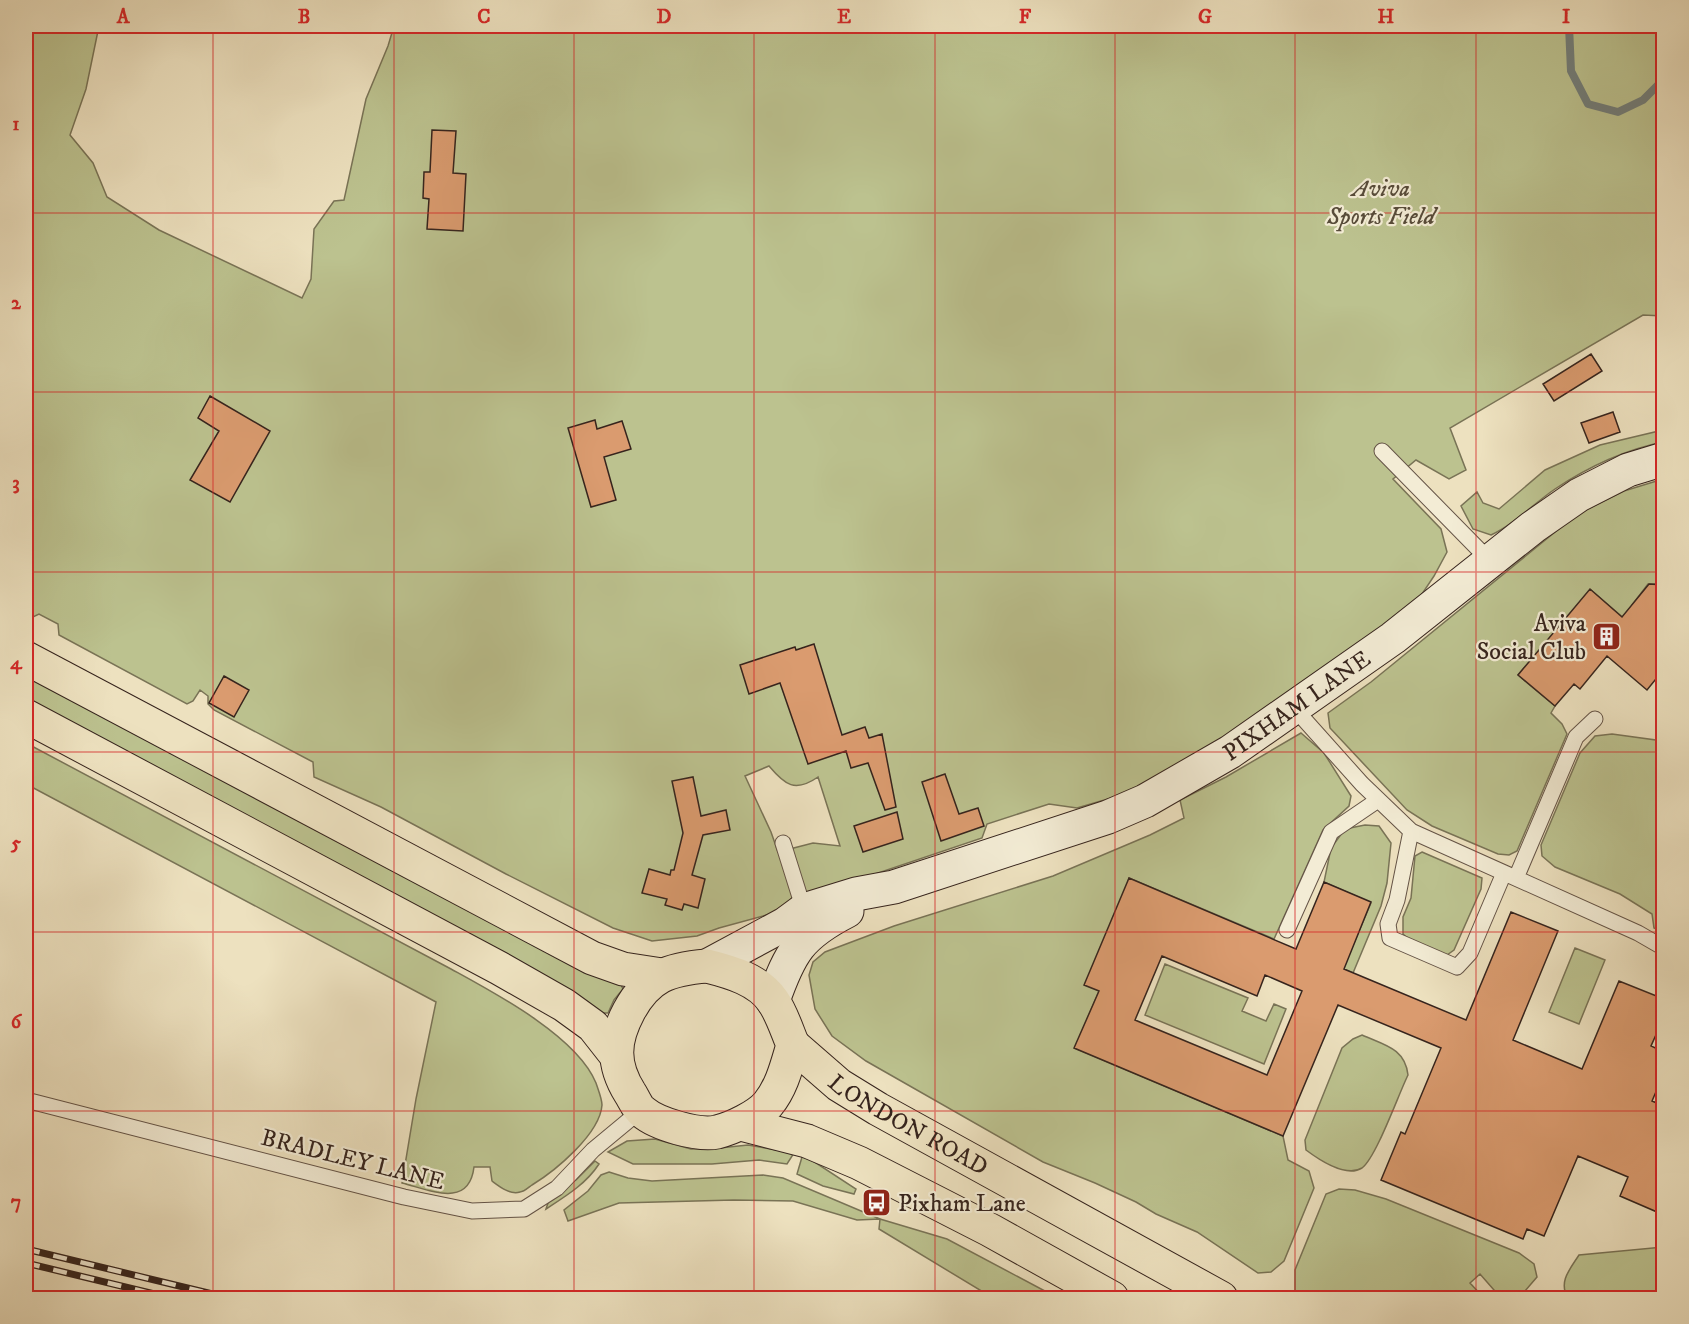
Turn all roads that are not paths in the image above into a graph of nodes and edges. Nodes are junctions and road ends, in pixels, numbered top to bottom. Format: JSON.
{"nodes":[{"id":1,"x":1382,"y":451,"type":"dead end"},
{"id":2,"x":1664,"y":459,"type":"edge"},
{"id":3,"x":1491,"y":562,"type":"junction"},
{"id":4,"x":26,"y":658,"type":"edge"},
{"id":5,"x":1294,"y":708,"type":"junction"},
{"id":6,"x":26,"y":716,"type":"edge"},
{"id":7,"x":1595,"y":719,"type":"dead end"},
{"id":8,"x":1378,"y":800,"type":"junction"},
{"id":9,"x":1411,"y":831,"type":"junction"},
{"id":10,"x":783,"y":843,"type":"dead end"},
{"id":11,"x":1510,"y":876,"type":"junction"},
{"id":12,"x":894,"y":887,"type":"junction"},
{"id":13,"x":804,"y":910,"type":"junction"},
{"id":14,"x":1287,"y":930,"type":"dead end"},
{"id":15,"x":1664,"y":948,"type":"edge"},
{"id":16,"x":708,"y":966,"type":"junction"},
{"id":17,"x":662,"y":975,"type":"junction"},
{"id":18,"x":773,"y":1000,"type":"junction"},
{"id":19,"x":793,"y":1045,"type":"junction"},
{"id":20,"x":615,"y":1054,"type":"junction"},
{"id":21,"x":26,"y":1100,"type":"edge"},
{"id":22,"x":640,"y":1111,"type":"junction"},
{"id":23,"x":741,"y":1124,"type":"junction"},
{"id":24,"x":1112,"y":1299,"type":"edge"},
{"id":25,"x":1221,"y":1299,"type":"edge"}],
"edges":[{"from":1,"to":3,"type":"lane"},
{"from":2,"to":3,"type":"main road","name":"PIXHAM LANE"},
{"from":3,"to":5,"type":"main road","name":"PIXHAM LANE"},
{"from":4,"to":17,"type":"highway"},
{"from":5,"to":8,"type":"lane"},
{"from":5,"to":12,"type":"main road","name":"PIXHAM LANE"},
{"from":6,"to":20,"type":"highway"},
{"from":7,"to":11,"type":"lane"},
{"from":8,"to":9,"type":"lane"},
{"from":8,"to":14,"type":"lane"},
{"from":9,"to":11,"type":"lane"},
{"from":9,"to":11,"type":"lane"},
{"from":10,"to":13,"type":"lane"},
{"from":11,"to":15,"type":"lane"},
{"from":12,"to":13,"type":"main road","name":"PIXHAM LANE"},
{"from":12,"to":18,"type":"main road","name":"PIXHAM LANE"},
{"from":13,"to":16,"type":"main road","name":"PIXHAM LANE"},
{"from":16,"to":17,"type":"highway"},
{"from":16,"to":18,"type":"highway"},
{"from":17,"to":20,"type":"highway"},
{"from":18,"to":19,"type":"highway"},
{"from":19,"to":23,"type":"highway"},
{"from":19,"to":25,"type":"highway","name":"LONDON ROAD"},
{"from":20,"to":22,"type":"highway"},
{"from":21,"to":22,"type":"lane","name":"BRADLEY LANE"},
{"from":22,"to":23,"type":"highway"},
{"from":23,"to":24,"type":"highway"}]}
